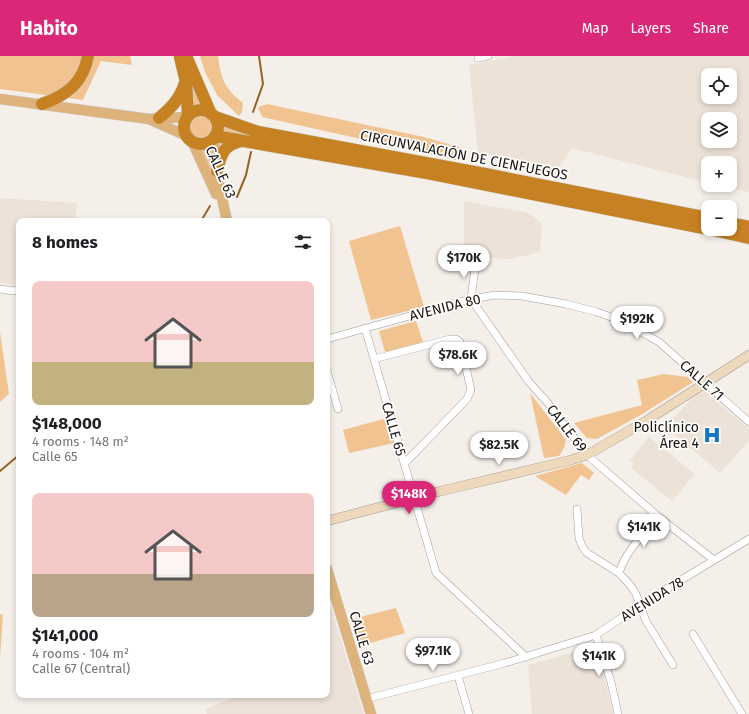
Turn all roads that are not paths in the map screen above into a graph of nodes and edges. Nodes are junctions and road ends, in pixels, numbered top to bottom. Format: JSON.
{"nodes":[{"id":1,"x":88,"y":56,"type":"edge"},
{"id":2,"x":179,"y":56,"type":"edge"},
{"id":3,"x":186,"y":56,"type":"edge"},
{"id":4,"x":488,"y":56,"type":"edge"},
{"id":5,"x":478,"y":58,"type":"dead end"},
{"id":6,"x":191,"y":81,"type":"junction"},
{"id":7,"x":0,"y":99,"type":"edge"},
{"id":8,"x":42,"y":104,"type":"junction"},
{"id":9,"x":188,"y":116,"type":"junction"},
{"id":10,"x":213,"y":116,"type":"junction"},
{"id":11,"x":154,"y":118,"type":"junction"},
{"id":12,"x":235,"y":125,"type":"junction"},
{"id":13,"x":214,"y":137,"type":"junction"},
{"id":14,"x":189,"y":138,"type":"junction"},
{"id":15,"x":242,"y":141,"type":"junction"},
{"id":16,"x":217,"y":171,"type":"junction"},
{"id":17,"x":701,"y":217,"type":"edge"},
{"id":18,"x":226,"y":218,"type":"edge"},
{"id":19,"x":737,"y":224,"type":"edge"},
{"id":20,"x":749,"y":227,"type":"edge"},
{"id":21,"x":701,"y":228,"type":"edge"},
{"id":22,"x":737,"y":235,"type":"edge"},
{"id":23,"x":749,"y":238,"type":"edge"},
{"id":24,"x":476,"y":261,"type":"dead end"},
{"id":25,"x":0,"y":290,"type":"edge"},
{"id":26,"x":16,"y":290,"type":"edge"},
{"id":27,"x":471,"y":299,"type":"junction"},
{"id":28,"x":566,"y":304,"type":"joint"},
{"id":29,"x":365,"y":328,"type":"junction"},
{"id":30,"x":330,"y":338,"type":"edge"},
{"id":31,"x":749,"y":355,"type":"edge"},
{"id":32,"x":374,"y":359,"type":"junction"},
{"id":33,"x":330,"y":381,"type":"edge"},
{"id":34,"x":705,"y":382,"type":"junction"},
{"id":35,"x":338,"y":409,"type":"dead end"},
{"id":36,"x":749,"y":422,"type":"edge"},
{"id":37,"x":588,"y":455,"type":"junction"},
{"id":38,"x":404,"y":464,"type":"junction"},
{"id":39,"x":414,"y":498,"type":"junction"},
{"id":40,"x":577,"y":508,"type":"dead end"},
{"id":41,"x":660,"y":518,"type":"junction"},
{"id":42,"x":330,"y":520,"type":"edge"},
{"id":43,"x":749,"y":539,"type":"edge"},
{"id":44,"x":714,"y":560,"type":"junction"},
{"id":45,"x":619,"y":573,"type":"junction"},
{"id":46,"x":330,"y":579,"type":"edge"},
{"id":47,"x":640,"y":605,"type":"junction"},
{"id":48,"x":693,"y":634,"type":"dead end"},
{"id":49,"x":596,"y":635,"type":"junction"},
{"id":50,"x":526,"y":658,"type":"junction"},
{"id":51,"x":673,"y":665,"type":"dead end"},
{"id":52,"x":458,"y":676,"type":"junction"},
{"id":53,"x":366,"y":699,"type":"junction"},
{"id":54,"x":371,"y":714,"type":"edge"},
{"id":55,"x":469,"y":714,"type":"edge"},
{"id":56,"x":618,"y":714,"type":"edge"},
{"id":57,"x":742,"y":714,"type":"edge"}],
"edges":[{"from":1,"to":8,"type":"highway"},
{"from":2,"to":6,"type":"highway"},
{"from":3,"to":6,"type":"highway"},
{"from":4,"to":5,"type":"street"},
{"from":6,"to":9,"type":"highway"},
{"from":6,"to":10,"type":"highway"},
{"from":6,"to":11,"type":"highway"},
{"from":6,"to":12,"type":"highway"},
{"from":7,"to":8,"type":"main road"},
{"from":8,"to":11,"type":"main road"},
{"from":9,"to":10,"type":"highway","name":"CIRCUNVALACIÓN DE CIENFUEGOS"},
{"from":9,"to":11,"type":"main road"},
{"from":9,"to":14,"type":"highway"},
{"from":10,"to":12,"type":"highway","name":"CIRCUNVALACIÓN DE CIENFUEGOS"},
{"from":10,"to":13,"type":"highway"},
{"from":11,"to":14,"type":"main road"},
{"from":12,"to":17,"type":"highway","name":"CIRCUNVALACIÓN DE CIENFUEGOS"},
{"from":13,"to":14,"type":"highway","name":"CIRCUNVALACIÓN DE CIENFUEGOS"},
{"from":13,"to":15,"type":"highway","name":"CIRCUNVALACIÓN DE CIENFUEGOS"},
{"from":13,"to":16,"type":"main road","name":"CALLE 63"},
{"from":14,"to":18,"type":"main road","name":"CALLE 63"},
{"from":15,"to":16,"type":"highway"},
{"from":15,"to":21,"type":"highway","name":"CIRCUNVALACIÓN DE CIENFUEGOS"},
{"from":16,"to":18,"type":"main road","name":"CALLE 63"},
{"from":19,"to":20,"type":"highway"},
{"from":22,"to":23,"type":"highway","name":"CIRCUNVALACIÓN DE CIENFUEGOS"},
{"from":24,"to":27,"type":"street"},
{"from":25,"to":26,"type":"street"},
{"from":27,"to":28,"type":"street","name":"AVENIDA 80"},
{"from":27,"to":29,"type":"street","name":"AVENIDA 80"},
{"from":27,"to":37,"type":"street","name":"CALLE 69"},
{"from":28,"to":34,"type":"street","name":"CALLE 71"},
{"from":29,"to":30,"type":"street","name":"AVENIDA 80"},
{"from":29,"to":32,"type":"street","name":"CALLE 65"},
{"from":31,"to":34,"type":"street"},
{"from":32,"to":38,"type":"street","name":"CALLE 65"},
{"from":32,"to":38,"type":"street"},
{"from":33,"to":35,"type":"street"},
{"from":34,"to":36,"type":"street","name":"CALLE 71"},
{"from":34,"to":37,"type":"street"},
{"from":37,"to":39,"type":"street"},
{"from":37,"to":41,"type":"street","name":"CALLE 69"},
{"from":38,"to":39,"type":"street","name":"CALLE 65"},
{"from":39,"to":42,"type":"street"},
{"from":39,"to":50,"type":"street","name":"CALLE 65"},
{"from":40,"to":45,"type":"street"},
{"from":41,"to":44,"type":"street","name":"CALLE 69"},
{"from":41,"to":45,"type":"street"},
{"from":43,"to":44,"type":"street","name":"AVENIDA 78"},
{"from":44,"to":47,"type":"street","name":"AVENIDA 78"},
{"from":45,"to":47,"type":"street"},
{"from":46,"to":53,"type":"main road","name":"CALLE 63"},
{"from":47,"to":49,"type":"street","name":"AVENIDA 78"},
{"from":47,"to":51,"type":"street"},
{"from":48,"to":57,"type":"street"},
{"from":49,"to":50,"type":"street","name":"AVENIDA 78"},
{"from":49,"to":56,"type":"street"},
{"from":50,"to":52,"type":"street","name":"AVENIDA 78"},
{"from":52,"to":53,"type":"street","name":"AVENIDA 78"},
{"from":52,"to":55,"type":"street"},
{"from":53,"to":54,"type":"main road","name":"CALLE 63"}]}
